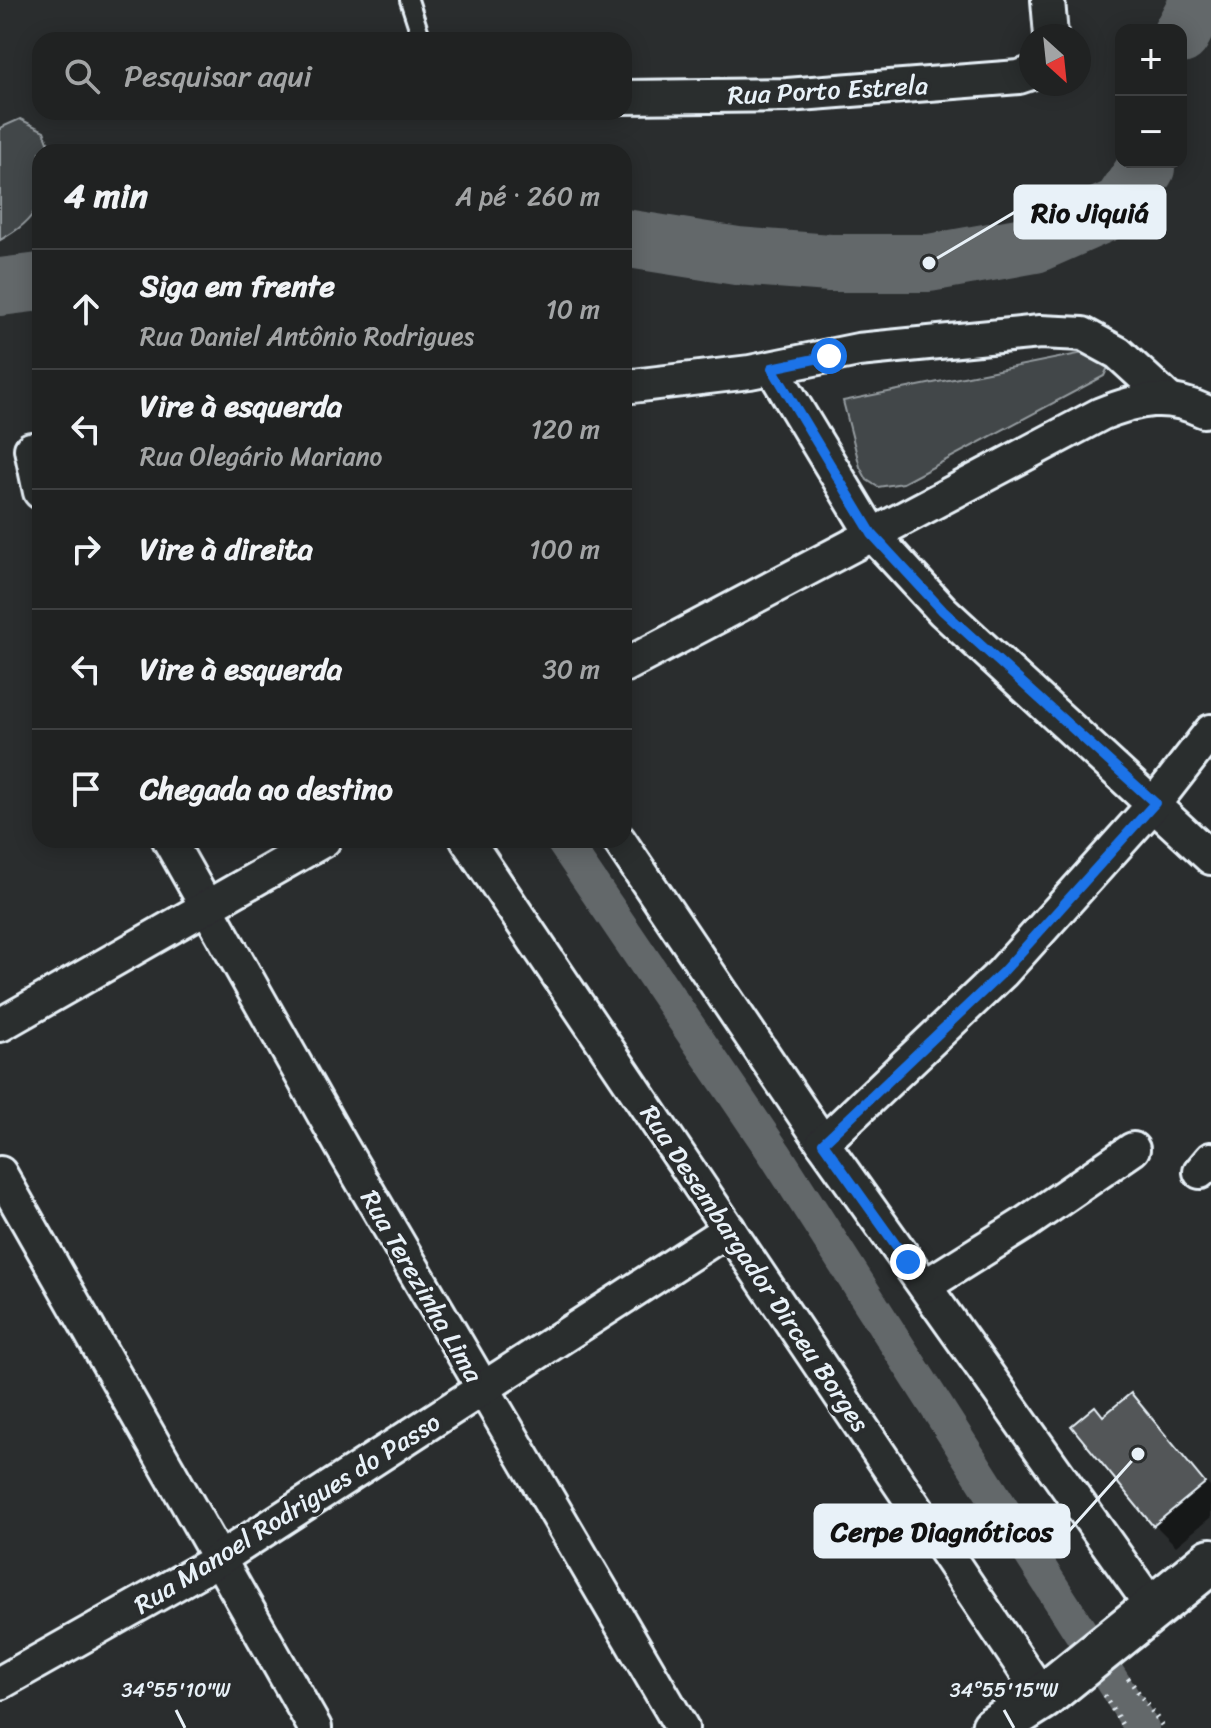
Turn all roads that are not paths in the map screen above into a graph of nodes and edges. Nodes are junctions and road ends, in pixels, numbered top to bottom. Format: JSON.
{"nodes":[{"id":1,"x":409,"y":0,"type":"edge"},
{"id":2,"x":1048,"y":0,"type":"edge"},
{"id":3,"x":1050,"y":24,"type":"edge"},
{"id":4,"x":419,"y":32,"type":"edge"},
{"id":5,"x":1019,"y":75,"type":"edge"},
{"id":6,"x":632,"y":97,"type":"edge"},
{"id":7,"x":772,"y":368,"type":"junction"},
{"id":8,"x":632,"y":386,"type":"edge"},
{"id":9,"x":1167,"y":398,"type":"junction"},
{"id":10,"x":1208,"y":414,"type":"edge"},
{"id":11,"x":31,"y":449,"type":"dead end"},
{"id":12,"x":32,"y":454,"type":"edge"},
{"id":13,"x":872,"y":534,"type":"junction"},
{"id":14,"x":632,"y":662,"type":"edge"},
{"id":15,"x":1211,"y":731,"type":"edge"},
{"id":16,"x":1155,"y":803,"type":"junction"},
{"id":17,"x":173,"y":848,"type":"edge"},
{"id":18,"x":311,"y":848,"type":"edge"},
{"id":19,"x":472,"y":848,"type":"edge"},
{"id":20,"x":624,"y":848,"type":"edge"},
{"id":21,"x":1211,"y":858,"type":"edge"},
{"id":22,"x":206,"y":910,"type":"junction"},
{"id":23,"x":0,"y":1025,"type":"edge"},
{"id":24,"x":823,"y":1143,"type":"junction"},
{"id":25,"x":1133,"y":1149,"type":"dead end"},
{"id":26,"x":0,"y":1173,"type":"edge"},
{"id":27,"x":729,"y":1229,"type":"junction"},
{"id":28,"x":925,"y":1286,"type":"junction"},
{"id":29,"x":483,"y":1391,"type":"junction"},
{"id":30,"x":218,"y":1560,"type":"junction"},
{"id":31,"x":1211,"y":1561,"type":"edge"},
{"id":32,"x":1153,"y":1608,"type":"junction"},
{"id":33,"x":0,"y":1683,"type":"edge"},
{"id":34,"x":1043,"y":1697,"type":"junction"},
{"id":35,"x":315,"y":1728,"type":"edge"},
{"id":36,"x":682,"y":1728,"type":"edge"},
{"id":37,"x":994,"y":1728,"type":"edge"}],
"edges":[{"from":1,"to":4,"type":"lane"},
{"from":2,"to":3,"type":"street"},
{"from":5,"to":6,"type":"street","name":"Rua Porto Estrela"},
{"from":7,"to":8,"type":"street"},
{"from":7,"to":9,"type":"street"},
{"from":7,"to":13,"type":"street"},
{"from":9,"to":10,"type":"street"},
{"from":9,"to":13,"type":"street"},
{"from":11,"to":12,"type":"street"},
{"from":13,"to":14,"type":"street"},
{"from":13,"to":16,"type":"street"},
{"from":15,"to":16,"type":"street"},
{"from":16,"to":21,"type":"street"},
{"from":16,"to":24,"type":"street"},
{"from":17,"to":22,"type":"street","name":"Rua Terezinha Lima"},
{"from":18,"to":22,"type":"street"},
{"from":19,"to":27,"type":"street","name":"Rua Desembargador Dirceu Borges"},
{"from":20,"to":24,"type":"street"},
{"from":22,"to":23,"type":"street"},
{"from":22,"to":29,"type":"street","name":"Rua Terezinha Lima"},
{"from":24,"to":28,"type":"street"},
{"from":25,"to":28,"type":"street"},
{"from":26,"to":30,"type":"street"},
{"from":27,"to":29,"type":"street","name":"Rua Manoel Rodrigues do Passo"},
{"from":27,"to":34,"type":"street","name":"Rua Desembargador Dirceu Borges"},
{"from":28,"to":32,"type":"street"},
{"from":29,"to":30,"type":"street","name":"Rua Manoel Rodrigues do Passo"},
{"from":29,"to":36,"type":"street","name":"Rua Terezinha Lima"},
{"from":30,"to":33,"type":"street","name":"Rua Manoel Rodrigues do Passo"},
{"from":30,"to":35,"type":"street"},
{"from":31,"to":32,"type":"main road"},
{"from":32,"to":34,"type":"main road"},
{"from":34,"to":37,"type":"main road"}]}
